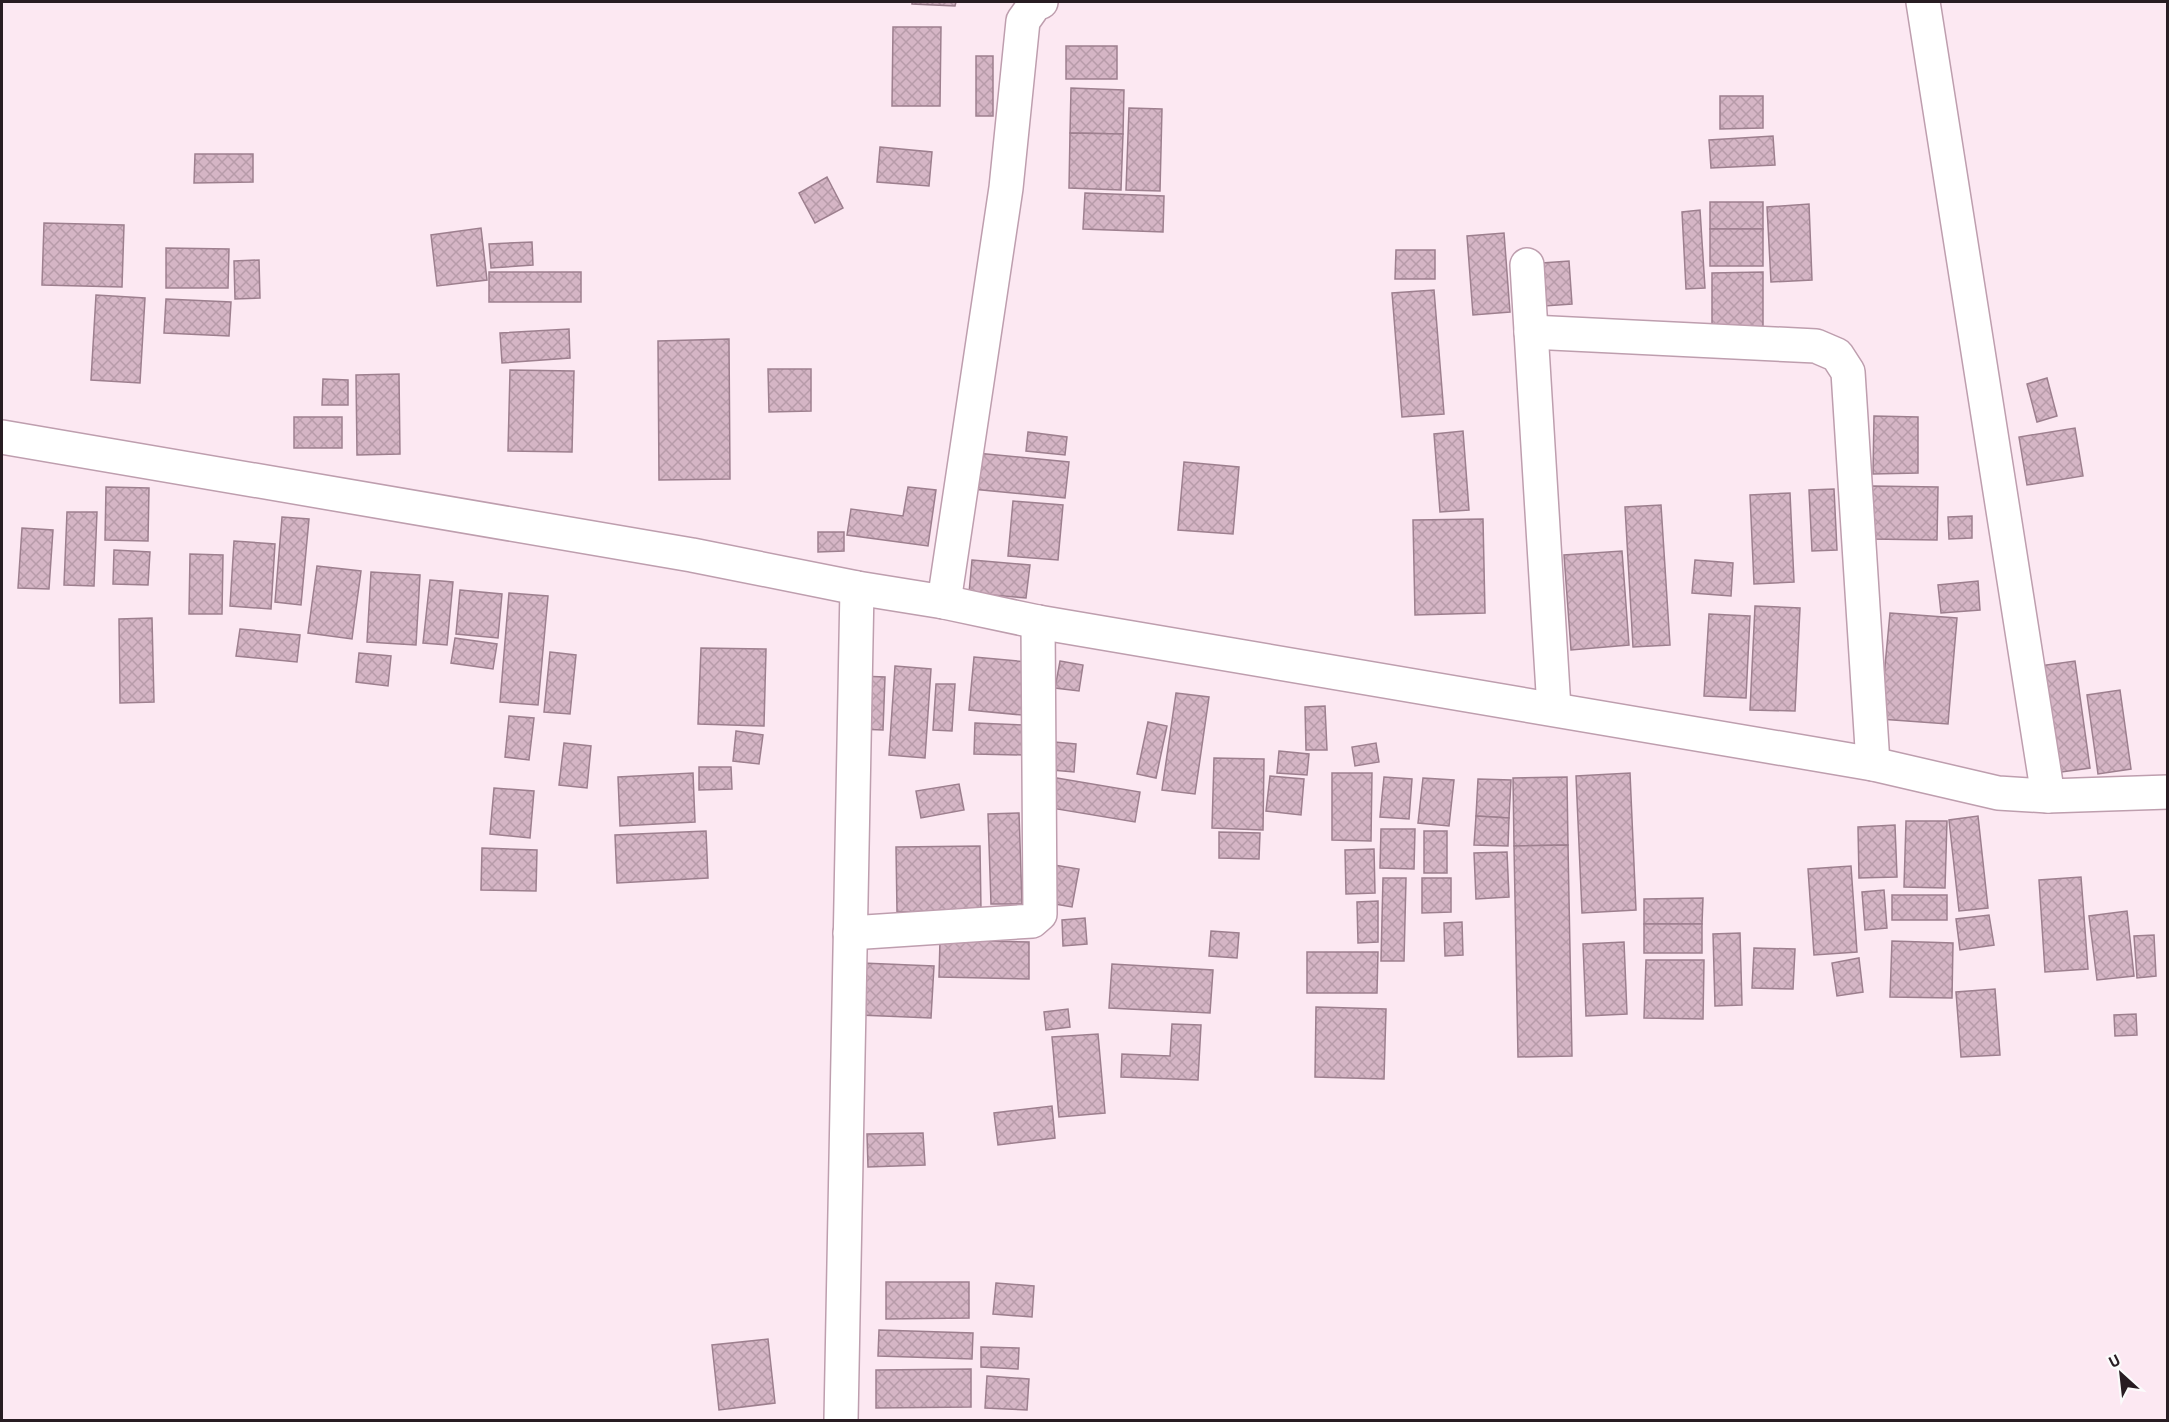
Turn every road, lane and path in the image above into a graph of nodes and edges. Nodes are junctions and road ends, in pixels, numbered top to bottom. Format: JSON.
{"nodes":[{"id":1,"x":1041,"y":2,"type":"edge"},
{"id":2,"x":1923,"y":2,"type":"edge"},
{"id":3,"x":1527,"y":265,"type":"dead end"},
{"id":4,"x":1531,"y":332,"type":"junction"},
{"id":5,"x":2,"y":437,"type":"edge"},
{"id":6,"x":856,"y":588,"type":"junction"},
{"id":7,"x":944,"y":602,"type":"junction"},
{"id":8,"x":1038,"y":622,"type":"junction"},
{"id":9,"x":1554,"y":709,"type":"junction"},
{"id":10,"x":1873,"y":764,"type":"junction"},
{"id":11,"x":2168,"y":792,"type":"edge"},
{"id":12,"x":2048,"y":796,"type":"junction"},
{"id":13,"x":850,"y":933,"type":"junction"},
{"id":14,"x":841,"y":1420,"type":"edge"}],
"edges":[{"from":1,"to":7,"type":"street"},
{"from":2,"to":12,"type":"street"},
{"from":3,"to":4,"type":"street"},
{"from":4,"to":9,"type":"street"},
{"from":4,"to":10,"type":"street"},
{"from":5,"to":6,"type":"street"},
{"from":6,"to":7,"type":"street"},
{"from":6,"to":13,"type":"street"},
{"from":7,"to":8,"type":"street"},
{"from":8,"to":9,"type":"street"},
{"from":8,"to":13,"type":"street"},
{"from":9,"to":10,"type":"street"},
{"from":10,"to":12,"type":"street"},
{"from":11,"to":12,"type":"street"},
{"from":13,"to":14,"type":"street"}]}
